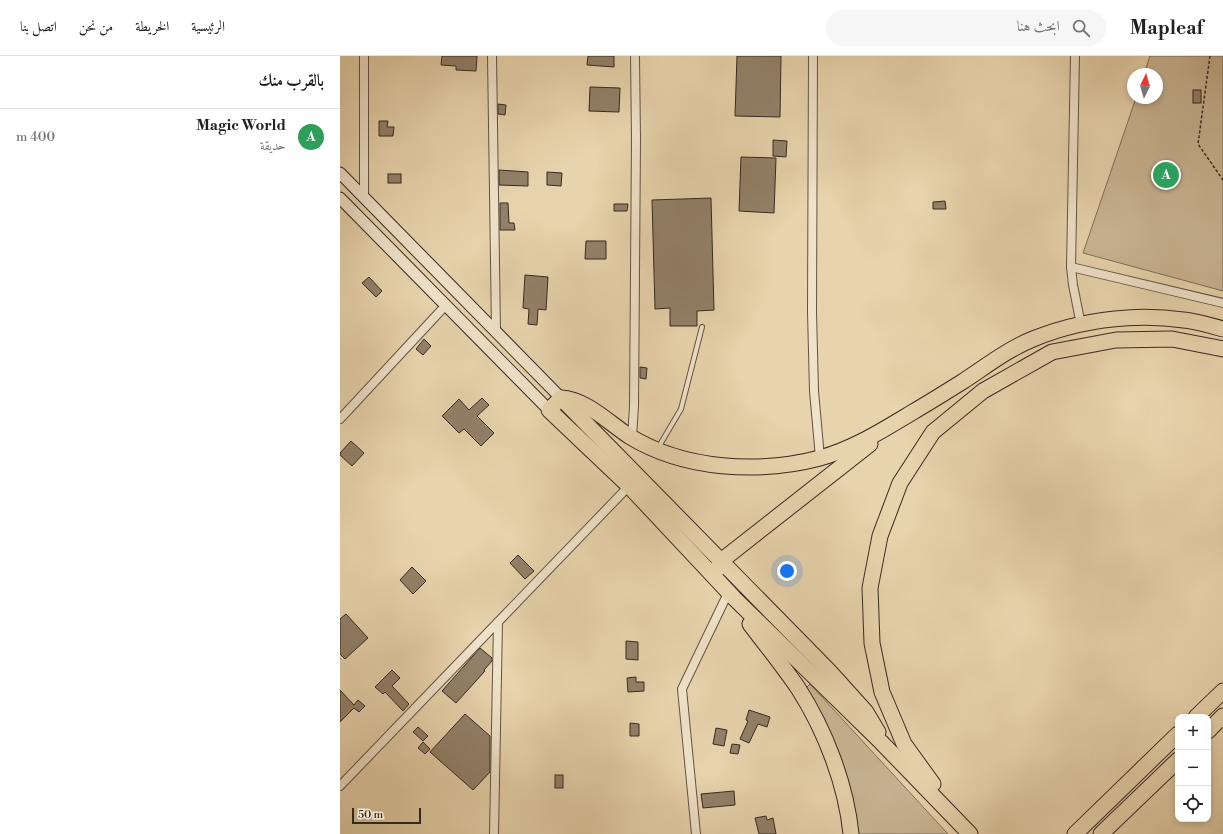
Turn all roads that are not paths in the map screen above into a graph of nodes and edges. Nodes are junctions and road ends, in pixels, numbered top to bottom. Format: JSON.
{"nodes":[{"id":1,"x":364,"y":56,"type":"edge"},
{"id":2,"x":492,"y":56,"type":"edge"},
{"id":3,"x":635,"y":56,"type":"edge"},
{"id":4,"x":813,"y":56,"type":"edge"},
{"id":5,"x":1075,"y":56,"type":"edge"},
{"id":6,"x":340,"y":173,"type":"edge"},
{"id":7,"x":364,"y":197,"type":"junction"},
{"id":8,"x":340,"y":198,"type":"edge"},
{"id":9,"x":1071,"y":267,"type":"junction"},
{"id":10,"x":1223,"y":303,"type":"edge"},
{"id":11,"x":446,"y":305,"type":"junction"},
{"id":12,"x":1081,"y":325,"type":"junction"},
{"id":13,"x":702,"y":326,"type":"dead end"},
{"id":14,"x":1223,"y":329,"type":"edge"},
{"id":15,"x":496,"y":331,"type":"junction"},
{"id":16,"x":1223,"y":349,"type":"edge"},
{"id":17,"x":561,"y":398,"type":"junction"},
{"id":18,"x":549,"y":410,"type":"junction"},
{"id":19,"x":904,"y":418,"type":"junction"},
{"id":20,"x":340,"y":419,"type":"edge"},
{"id":21,"x":632,"y":437,"type":"junction"},
{"id":22,"x":657,"y":450,"type":"junction"},
{"id":23,"x":820,"y":458,"type":"junction"},
{"id":24,"x":629,"y":486,"type":"junction"},
{"id":25,"x":721,"y":561,"type":"junction"},
{"id":26,"x":717,"y":581,"type":"junction"},
{"id":27,"x":731,"y":595,"type":"junction"},
{"id":28,"x":498,"y":622,"type":"junction"},
{"id":29,"x":1223,"y":691,"type":"edge"},
{"id":30,"x":1199,"y":714,"type":"edge"},
{"id":31,"x":1223,"y":716,"type":"edge"},
{"id":32,"x":1211,"y":728,"type":"edge"},
{"id":33,"x":1175,"y":737,"type":"edge"},
{"id":34,"x":881,"y":742,"type":"junction"},
{"id":35,"x":1175,"y":763,"type":"edge"},
{"id":36,"x":340,"y":786,"type":"edge"},
{"id":37,"x":954,"y":817,"type":"junction"},
{"id":38,"x":494,"y":834,"type":"edge"},
{"id":39,"x":696,"y":834,"type":"edge"},
{"id":40,"x":851,"y":834,"type":"edge"},
{"id":41,"x":970,"y":834,"type":"edge"},
{"id":42,"x":1075,"y":834,"type":"edge"},
{"id":43,"x":1101,"y":834,"type":"edge"}],
"edges":[{"from":1,"to":7,"type":"street"},
{"from":2,"to":15,"type":"street"},
{"from":3,"to":21,"type":"street"},
{"from":4,"to":23,"type":"street"},
{"from":5,"to":9,"type":"street"},
{"from":6,"to":7,"type":"main road"},
{"from":7,"to":15,"type":"main road"},
{"from":8,"to":11,"type":"main road"},
{"from":9,"to":10,"type":"street"},
{"from":9,"to":12,"type":"street"},
{"from":11,"to":18,"type":"main road"},
{"from":11,"to":20,"type":"street"},
{"from":12,"to":14,"type":"highway"},
{"from":12,"to":19,"type":"highway"},
{"from":13,"to":22,"type":"lane"},
{"from":15,"to":17,"type":"main road"},
{"from":16,"to":37,"type":"highway"},
{"from":17,"to":18,"type":"highway"},
{"from":17,"to":21,"type":"highway"},
{"from":17,"to":25,"type":"highway"},
{"from":18,"to":24,"type":"highway"},
{"from":19,"to":23,"type":"highway"},
{"from":19,"to":25,"type":"highway"},
{"from":21,"to":22,"type":"highway"},
{"from":22,"to":23,"type":"highway"},
{"from":24,"to":26,"type":"highway"},
{"from":24,"to":28,"type":"street"},
{"from":25,"to":26,"type":"highway"},
{"from":25,"to":34,"type":"highway"},
{"from":26,"to":27,"type":"highway"},
{"from":27,"to":34,"type":"highway"},
{"from":27,"to":39,"type":"street"},
{"from":27,"to":40,"type":"highway"},
{"from":28,"to":36,"type":"street"},
{"from":28,"to":38,"type":"street"},
{"from":29,"to":30,"type":"highway"},
{"from":31,"to":32,"type":"highway"},
{"from":33,"to":42,"type":"highway"},
{"from":34,"to":37,"type":"highway"},
{"from":35,"to":43,"type":"highway"},
{"from":37,"to":41,"type":"highway"}]}
